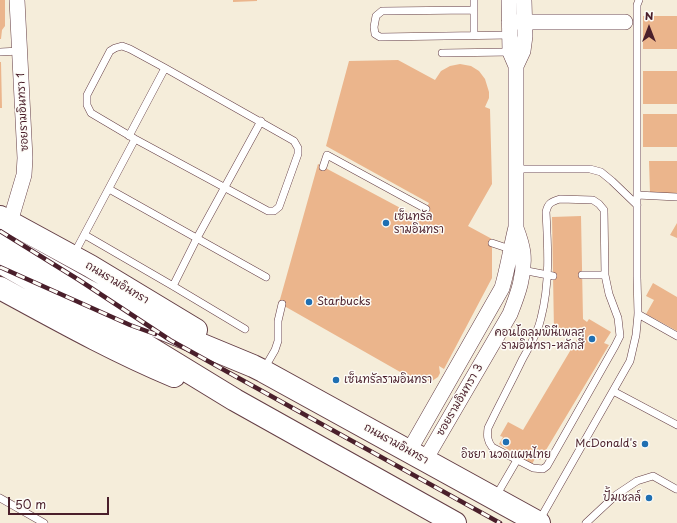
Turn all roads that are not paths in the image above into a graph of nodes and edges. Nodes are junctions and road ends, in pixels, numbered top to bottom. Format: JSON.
{"nodes":[{"id":1,"x":18,"y":0,"type":"edge"},
{"id":2,"x":474,"y":0,"type":"edge"},
{"id":3,"x":509,"y":0,"type":"edge"},
{"id":4,"x":524,"y":0,"type":"edge"},
{"id":5,"x":639,"y":0,"type":"edge"},
{"id":6,"x":474,"y":10,"type":"junction"},
{"id":7,"x":525,"y":22,"type":"junction"},
{"id":8,"x":625,"y":22,"type":"dead end"},
{"id":9,"x":510,"y":29,"type":"junction"},
{"id":10,"x":474,"y":36,"type":"junction"},
{"id":11,"x":20,"y":51,"type":"junction"},
{"id":12,"x":0,"y":52,"type":"edge"},
{"id":13,"x":510,"y":52,"type":"junction"},
{"id":14,"x":442,"y":53,"type":"dead end"},
{"id":15,"x":516,"y":66,"type":"junction"},
{"id":16,"x":165,"y":68,"type":"junction"},
{"id":17,"x":260,"y":121,"type":"junction"},
{"id":18,"x":132,"y":138,"type":"junction"},
{"id":19,"x":323,"y":167,"type":"dead end"},
{"id":20,"x":516,"y":169,"type":"junction"},
{"id":21,"x":224,"y":188,"type":"junction"},
{"id":22,"x":109,"y":189,"type":"junction"},
{"id":23,"x":637,"y":195,"type":"junction"},
{"id":24,"x":677,"y":197,"type":"edge"},
{"id":25,"x":637,"y":206,"type":"junction"},
{"id":26,"x":426,"y":209,"type":"dead end"},
{"id":27,"x":5,"y":219,"type":"edge"},
{"id":28,"x":85,"y":236,"type":"junction"},
{"id":29,"x":197,"y":238,"type":"junction"},
{"id":30,"x":0,"y":242,"type":"edge"},
{"id":31,"x":492,"y":243,"type":"dead end"},
{"id":32,"x":517,"y":250,"type":"junction"},
{"id":33,"x":73,"y":257,"type":"junction"},
{"id":34,"x":0,"y":262,"type":"edge"},
{"id":35,"x":508,"y":268,"type":"junction"},
{"id":36,"x":523,"y":271,"type":"junction"},
{"id":37,"x":582,"y":275,"type":"dead end"},
{"id":38,"x":605,"y":275,"type":"junction"},
{"id":39,"x":550,"y":276,"type":"junction"},
{"id":40,"x":266,"y":277,"type":"dead end"},
{"id":41,"x":173,"y":286,"type":"junction"},
{"id":42,"x":0,"y":288,"type":"edge"},
{"id":43,"x":282,"y":304,"type":"dead end"},
{"id":44,"x":638,"y":314,"type":"junction"},
{"id":45,"x":245,"y":329,"type":"dead end"},
{"id":46,"x":677,"y":336,"type":"edge"},
{"id":47,"x":258,"y":368,"type":"junction"},
{"id":48,"x":613,"y":391,"type":"junction"},
{"id":49,"x":234,"y":400,"type":"junction"},
{"id":50,"x":677,"y":425,"type":"edge"},
{"id":51,"x":417,"y":456,"type":"junction"},
{"id":52,"x":517,"y":460,"type":"junction"},
{"id":53,"x":676,"y":490,"type":"dead end"},
{"id":54,"x":0,"y":498,"type":"edge"},
{"id":55,"x":494,"y":498,"type":"junction"},
{"id":56,"x":44,"y":523,"type":"edge"},
{"id":57,"x":455,"y":523,"type":"edge"},
{"id":58,"x":538,"y":523,"type":"edge"},
{"id":59,"x":586,"y":523,"type":"edge"}],
"edges":[{"from":1,"to":11,"type":"street","name":"ซอยรามอินทรา 1"},
{"from":2,"to":6,"type":"lane"},
{"from":3,"to":9,"type":"street","name":"ซอยรามอินทรา 3"},
{"from":4,"to":7,"type":"street","name":"ซอยรามอินทรา 3"},
{"from":5,"to":23,"type":"lane"},
{"from":6,"to":10,"type":"lane"},
{"from":6,"to":10,"type":"lane"},
{"from":7,"to":8,"type":"street"},
{"from":7,"to":9,"type":"street"},
{"from":7,"to":15,"type":"street","name":"ซอยรามอินทรา 3"},
{"from":9,"to":10,"type":"lane"},
{"from":9,"to":13,"type":"street","name":"ซอยรามอินทรา 3"},
{"from":11,"to":12,"type":"lane"},
{"from":11,"to":27,"type":"street","name":"ซอยรามอินทรา 1"},
{"from":13,"to":14,"type":"lane"},
{"from":13,"to":15,"type":"street","name":"ซอยรามอินทรา 3"},
{"from":15,"to":20,"type":"street","name":"ซอยรามอินทรา 3"},
{"from":16,"to":17,"type":"lane"},
{"from":16,"to":18,"type":"lane"},
{"from":16,"to":18,"type":"lane"},
{"from":17,"to":21,"type":"lane"},
{"from":17,"to":21,"type":"lane"},
{"from":18,"to":21,"type":"lane"},
{"from":18,"to":22,"type":"lane"},
{"from":19,"to":26,"type":"lane"},
{"from":20,"to":25,"type":"lane"},
{"from":20,"to":32,"type":"street","name":"ซอยรามอินทรา 3"},
{"from":21,"to":29,"type":"lane"},
{"from":22,"to":28,"type":"lane"},
{"from":22,"to":29,"type":"lane"},
{"from":23,"to":24,"type":"lane"},
{"from":23,"to":25,"type":"lane"},
{"from":25,"to":44,"type":"lane"},
{"from":27,"to":33,"type":"main road","name":"ถนนรามอินทรา"},
{"from":28,"to":33,"type":"lane"},
{"from":28,"to":41,"type":"lane"},
{"from":29,"to":40,"type":"lane"},
{"from":29,"to":41,"type":"lane"},
{"from":30,"to":47,"type":"main road","name":"ถนนรามอินทรา"},
{"from":31,"to":32,"type":"lane"},
{"from":32,"to":35,"type":"street","name":"ซอยรามอินทรา 3"},
{"from":32,"to":36,"type":"street","name":"ซอยรามอินทรา 3"},
{"from":33,"to":47,"type":"main road","name":"ถนนรามอินทรา"},
{"from":34,"to":49,"type":"main road"},
{"from":35,"to":36,"type":"lane"},
{"from":35,"to":51,"type":"street","name":"ซอยรามอินทรา 3"},
{"from":36,"to":39,"type":"lane"},
{"from":36,"to":51,"type":"street","name":"ซอยรามอินทรา 3"},
{"from":37,"to":38,"type":"lane"},
{"from":38,"to":39,"type":"lane"},
{"from":38,"to":52,"type":"lane"},
{"from":39,"to":52,"type":"lane"},
{"from":41,"to":45,"type":"lane"},
{"from":42,"to":49,"type":"main road"},
{"from":43,"to":47,"type":"lane"},
{"from":44,"to":46,"type":"lane"},
{"from":44,"to":48,"type":"lane"},
{"from":47,"to":51,"type":"main road","name":"ถนนรามอินทรา"},
{"from":48,"to":50,"type":"lane"},
{"from":48,"to":58,"type":"lane"},
{"from":49,"to":57,"type":"main road"},
{"from":51,"to":55,"type":"main road","name":"ถนนรามอินทรา"},
{"from":52,"to":55,"type":"lane"},
{"from":53,"to":59,"type":"lane"},
{"from":54,"to":56,"type":"lane"},
{"from":55,"to":58,"type":"main road","name":"ถนนรามอินทรา"}]}
